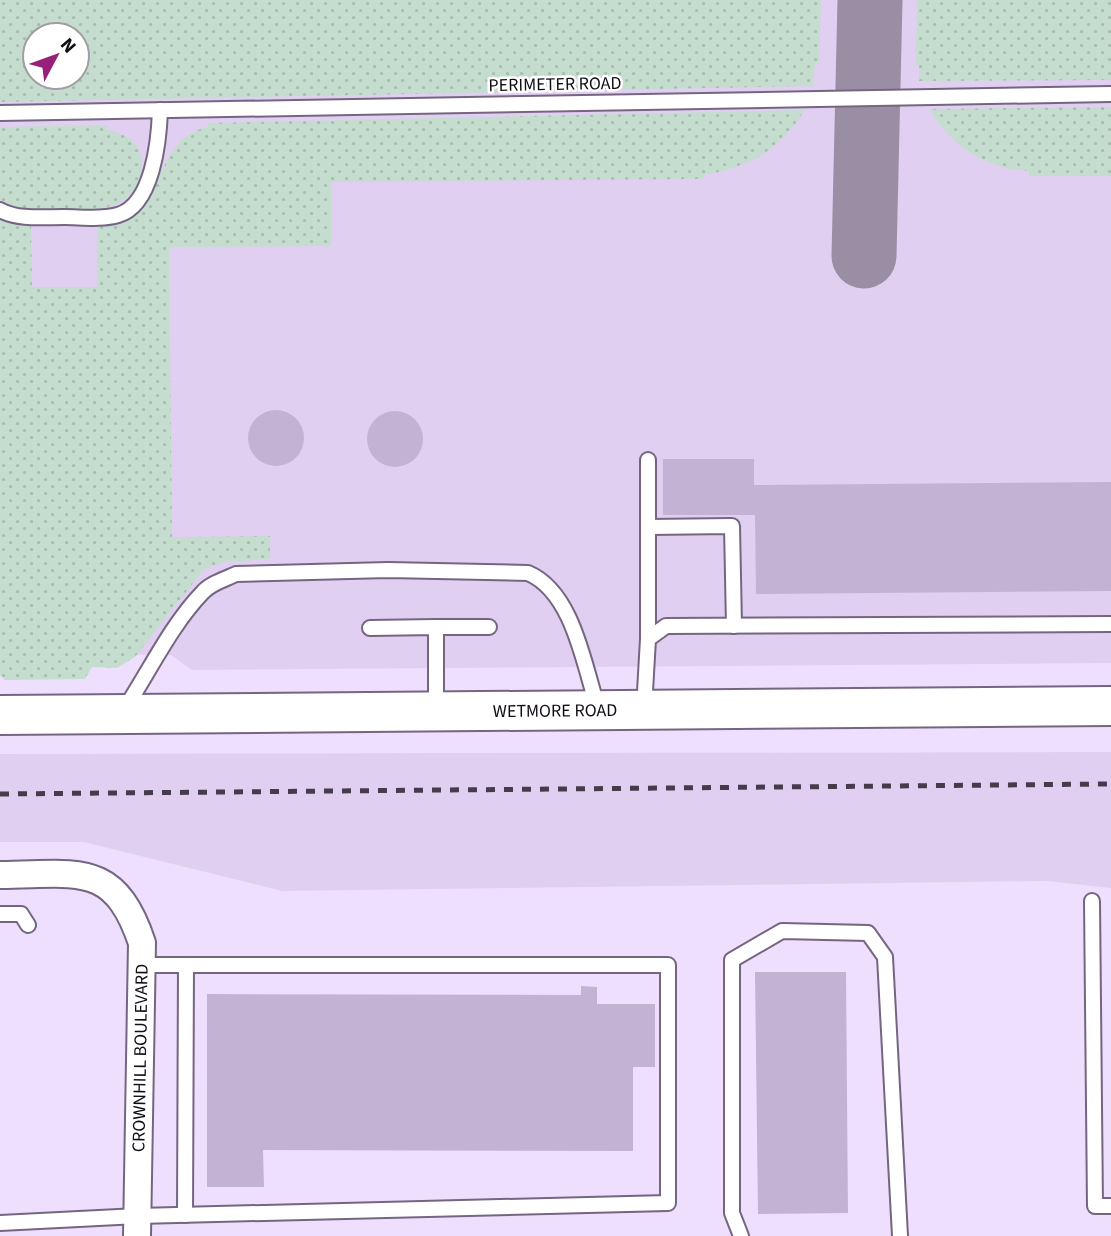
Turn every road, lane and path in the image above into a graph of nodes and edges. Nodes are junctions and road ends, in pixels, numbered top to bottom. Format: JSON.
{"nodes":[{"id":1,"x":1111,"y":94,"type":"edge"},
{"id":2,"x":160,"y":110,"type":"junction"},
{"id":3,"x":0,"y":113,"type":"edge"},
{"id":4,"x":0,"y":210,"type":"edge"},
{"id":5,"x":648,"y":460,"type":"dead end"},
{"id":6,"x":648,"y":527,"type":"junction"},
{"id":7,"x":1111,"y":624,"type":"edge"},
{"id":8,"x":734,"y":625,"type":"junction"},
{"id":9,"x":489,"y":627,"type":"dead end"},
{"id":10,"x":370,"y":628,"type":"dead end"},
{"id":11,"x":436,"y":628,"type":"junction"},
{"id":12,"x":648,"y":639,"type":"junction"},
{"id":13,"x":1111,"y":706,"type":"edge"},
{"id":14,"x":644,"y":709,"type":"junction"},
{"id":15,"x":598,"y":710,"type":"junction"},
{"id":16,"x":436,"y":712,"type":"junction"},
{"id":17,"x":122,"y":714,"type":"junction"},
{"id":18,"x":0,"y":715,"type":"edge"},
{"id":19,"x":0,"y":875,"type":"edge"},
{"id":20,"x":1092,"y":901,"type":"dead end"},
{"id":21,"x":0,"y":914,"type":"edge"},
{"id":22,"x":28,"y":925,"type":"dead end"},
{"id":23,"x":142,"y":965,"type":"junction"},
{"id":24,"x":186,"y":965,"type":"junction"},
{"id":25,"x":1111,"y":1206,"type":"edge"},
{"id":26,"x":185,"y":1215,"type":"junction"},
{"id":27,"x":66,"y":1220,"type":"junction"},
{"id":28,"x":0,"y":1223,"type":"edge"},
{"id":29,"x":138,"y":1226,"type":"edge"},
{"id":30,"x":66,"y":1236,"type":"edge"},
{"id":31,"x":741,"y":1236,"type":"edge"},
{"id":32,"x":900,"y":1236,"type":"edge"}],
"edges":[{"from":1,"to":2,"type":"lane","name":"PERIMETER ROAD"},
{"from":2,"to":3,"type":"lane","name":"PERIMETER ROAD"},
{"from":2,"to":4,"type":"lane"},
{"from":5,"to":6,"type":"lane"},
{"from":6,"to":8,"type":"lane"},
{"from":6,"to":12,"type":"lane"},
{"from":7,"to":8,"type":"lane"},
{"from":8,"to":12,"type":"lane"},
{"from":9,"to":11,"type":"lane"},
{"from":10,"to":11,"type":"lane"},
{"from":11,"to":16,"type":"lane"},
{"from":12,"to":14,"type":"lane"},
{"from":13,"to":14,"type":"main road","name":"WETMORE ROAD"},
{"from":14,"to":15,"type":"main road","name":"WETMORE ROAD"},
{"from":15,"to":16,"type":"main road","name":"WETMORE ROAD"},
{"from":15,"to":17,"type":"lane"},
{"from":16,"to":17,"type":"main road","name":"WETMORE ROAD"},
{"from":17,"to":18,"type":"main road","name":"WETMORE ROAD"},
{"from":19,"to":23,"type":"street","name":"CROWNHILL BOULEVARD"},
{"from":20,"to":25,"type":"lane"},
{"from":21,"to":22,"type":"lane"},
{"from":23,"to":24,"type":"lane"},
{"from":23,"to":29,"type":"street","name":"CROWNHILL BOULEVARD"},
{"from":24,"to":26,"type":"lane"},
{"from":24,"to":26,"type":"lane"},
{"from":26,"to":29,"type":"lane"},
{"from":27,"to":28,"type":"lane"},
{"from":27,"to":29,"type":"lane"},
{"from":27,"to":30,"type":"lane"},
{"from":31,"to":32,"type":"lane"}]}
